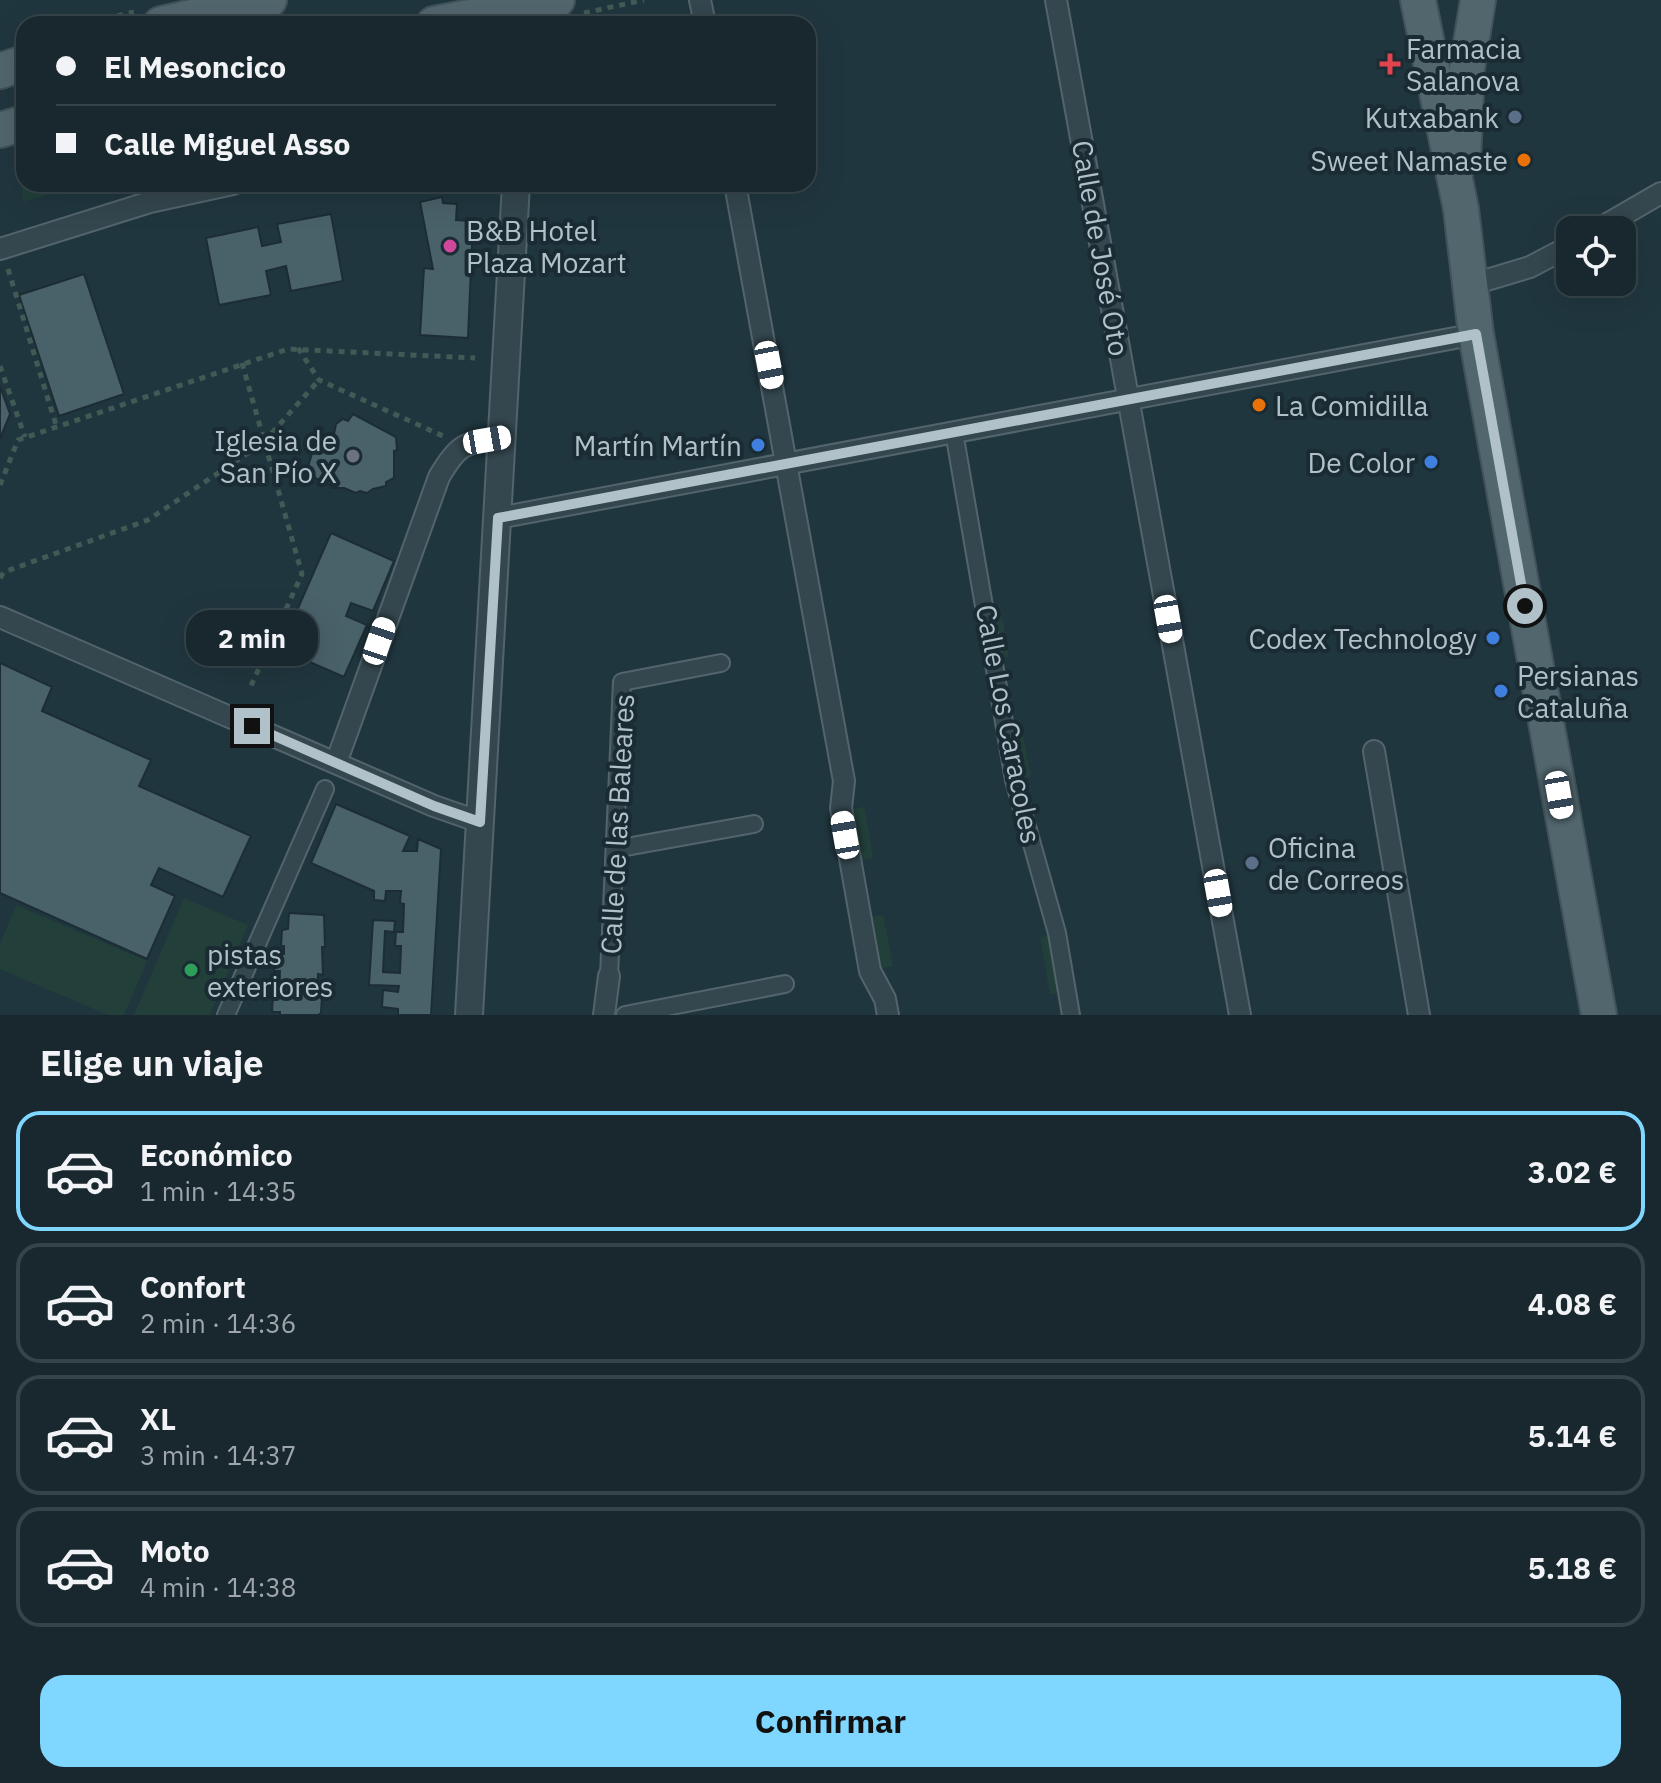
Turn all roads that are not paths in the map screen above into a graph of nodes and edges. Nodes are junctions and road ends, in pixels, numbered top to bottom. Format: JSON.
{"nodes":[{"id":1,"x":269,"y":0,"type":"edge"},
{"id":2,"x":1056,"y":0,"type":"edge"},
{"id":3,"x":1418,"y":0,"type":"edge"},
{"id":4,"x":1478,"y":0,"type":"edge"},
{"id":5,"x":546,"y":9,"type":"edge"},
{"id":6,"x":197,"y":16,"type":"edge"},
{"id":7,"x":505,"y":16,"type":"edge"},
{"id":8,"x":196,"y":192,"type":"edge"},
{"id":9,"x":516,"y":192,"type":"edge"},
{"id":10,"x":736,"y":192,"type":"edge"},
{"id":11,"x":1661,"y":193,"type":"edge"},
{"id":12,"x":1461,"y":209,"type":"junction"},
{"id":13,"x":1621,"y":216,"type":"edge"},
{"id":14,"x":0,"y":249,"type":"edge"},
{"id":15,"x":1556,"y":253,"type":"edge"},
{"id":16,"x":1470,"y":285,"type":"junction"},
{"id":17,"x":1476,"y":334,"type":"junction"},
{"id":18,"x":1129,"y":399,"type":"junction"},
{"id":19,"x":954,"y":432,"type":"junction"},
{"id":20,"x":504,"y":437,"type":"junction"},
{"id":21,"x":787,"y":463,"type":"junction"},
{"id":22,"x":498,"y":518,"type":"junction"},
{"id":23,"x":0,"y":617,"type":"edge"},
{"id":24,"x":721,"y":663,"type":"dead end"},
{"id":25,"x":1374,"y":751,"type":"dead end"},
{"id":26,"x":336,"y":763,"type":"junction"},
{"id":27,"x":325,"y":789,"type":"dead end"},
{"id":28,"x":480,"y":822,"type":"junction"},
{"id":29,"x":754,"y":824,"type":"dead end"},
{"id":30,"x":615,"y":849,"type":"junction"},
{"id":31,"x":609,"y":976,"type":"joint"},
{"id":32,"x":785,"y":984,"type":"dead end"},
{"id":33,"x":226,"y":1015,"type":"edge"},
{"id":34,"x":469,"y":1015,"type":"edge"},
{"id":35,"x":604,"y":1015,"type":"edge"},
{"id":36,"x":625,"y":1015,"type":"edge"},
{"id":37,"x":888,"y":1015,"type":"edge"},
{"id":38,"x":1071,"y":1015,"type":"edge"},
{"id":39,"x":1240,"y":1015,"type":"edge"},
{"id":40,"x":1419,"y":1015,"type":"edge"},
{"id":41,"x":1599,"y":1015,"type":"edge"}],
"edges":[{"from":1,"to":6,"type":"main road"},
{"from":2,"to":18,"type":"street","name":"Calle de José Oto"},
{"from":3,"to":12,"type":"main road"},
{"from":4,"to":12,"type":"main road"},
{"from":5,"to":7,"type":"main road"},
{"from":8,"to":14,"type":"street"},
{"from":9,"to":20,"type":"street"},
{"from":10,"to":21,"type":"street"},
{"from":11,"to":13,"type":"street"},
{"from":12,"to":16,"type":"main road"},
{"from":15,"to":16,"type":"street"},
{"from":16,"to":17,"type":"main road"},
{"from":17,"to":18,"type":"street"},
{"from":17,"to":41,"type":"main road"},
{"from":18,"to":19,"type":"street"},
{"from":18,"to":39,"type":"street","name":"Calle de José Oto"},
{"from":19,"to":21,"type":"street"},
{"from":19,"to":38,"type":"street","name":"Calle Los Caracoles"},
{"from":20,"to":22,"type":"street"},
{"from":20,"to":26,"type":"street"},
{"from":21,"to":22,"type":"street"},
{"from":21,"to":37,"type":"street"},
{"from":22,"to":28,"type":"street"},
{"from":23,"to":26,"type":"street"},
{"from":24,"to":30,"type":"street","name":"Calle de las Baleares"},
{"from":25,"to":40,"type":"street"},
{"from":26,"to":28,"type":"street"},
{"from":27,"to":33,"type":"street"},
{"from":28,"to":34,"type":"street"},
{"from":29,"to":30,"type":"street"},
{"from":30,"to":31,"type":"street","name":"Calle de las Baleares"},
{"from":31,"to":35,"type":"street","name":"Calle de las Baleares"},
{"from":32,"to":36,"type":"street"}]}
